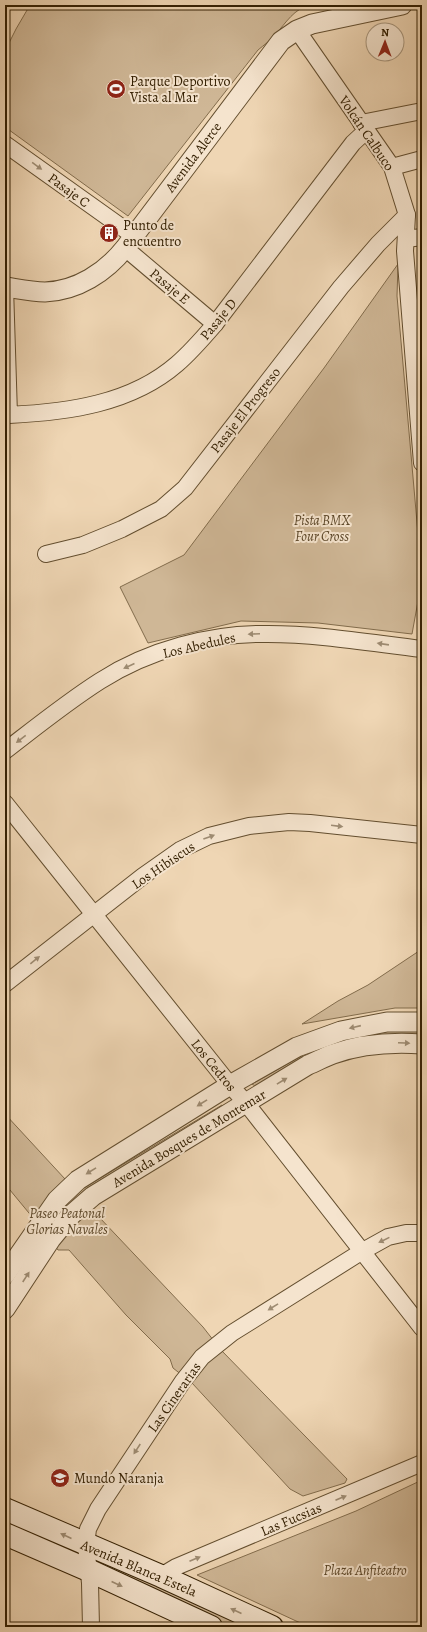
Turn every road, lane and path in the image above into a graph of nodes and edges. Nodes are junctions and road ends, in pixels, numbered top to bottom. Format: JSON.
{"nodes":[{"id":1,"x":402,"y":5,"type":"edge"},
{"id":2,"x":297,"y":30,"type":"junction"},
{"id":3,"x":422,"y":111,"type":"edge"},
{"id":4,"x":363,"y":127,"type":"junction"},
{"id":5,"x":5,"y":144,"type":"edge"},
{"id":6,"x":422,"y":158,"type":"edge"},
{"id":7,"x":392,"y":167,"type":"junction"},
{"id":8,"x":407,"y":215,"type":"junction"},
{"id":9,"x":422,"y":238,"type":"edge"},
{"id":10,"x":406,"y":239,"type":"junction"},
{"id":11,"x":129,"y":242,"type":"junction"},
{"id":12,"x":5,"y":287,"type":"edge"},
{"id":13,"x":215,"y":324,"type":"junction"},
{"id":14,"x":419,"y":374,"type":"edge"},
{"id":15,"x":422,"y":463,"type":"edge"},
{"id":16,"x":46,"y":554,"type":"dead end"},
{"id":17,"x":422,"y":649,"type":"edge"},
{"id":18,"x":5,"y":751,"type":"edge"},
{"id":19,"x":5,"y":804,"type":"edge"},
{"id":20,"x":422,"y":836,"type":"edge"},
{"id":21,"x":94,"y":915,"type":"junction"},
{"id":22,"x":5,"y":984,"type":"edge"},
{"id":23,"x":422,"y":1022,"type":"edge"},
{"id":24,"x":422,"y":1044,"type":"edge"},
{"id":25,"x":230,"y":1085,"type":"junction"},
{"id":26,"x":246,"y":1103,"type":"junction"},
{"id":27,"x":422,"y":1233,"type":"edge"},
{"id":28,"x":361,"y":1252,"type":"junction"},
{"id":29,"x":5,"y":1275,"type":"edge"},
{"id":30,"x":5,"y":1309,"type":"edge"},
{"id":31,"x":422,"y":1328,"type":"edge"},
{"id":32,"x":422,"y":1463,"type":"edge"},
{"id":33,"x":5,"y":1509,"type":"edge"},
{"id":34,"x":5,"y":1534,"type":"edge"},
{"id":35,"x":86,"y":1545,"type":"junction"},
{"id":36,"x":88,"y":1570,"type":"junction"},
{"id":37,"x":160,"y":1576,"type":"junction"},
{"id":38,"x":91,"y":1627,"type":"edge"},
{"id":39,"x":211,"y":1627,"type":"edge"},
{"id":40,"x":272,"y":1627,"type":"edge"}],
"edges":[{"from":1,"to":2,"type":"street","name":"Avenida Alerce"},
{"from":2,"to":4,"type":"street","name":"Volcán Calbuco"},
{"from":2,"to":11,"type":"street","name":"Avenida Alerce"},
{"from":3,"to":4,"type":"street"},
{"from":4,"to":7,"type":"street","name":"Volcán Calbuco"},
{"from":4,"to":13,"type":"street","name":"Pasaje D"},
{"from":5,"to":11,"type":"street","name":"Pasaje C","one_way":true},
{"from":6,"to":7,"type":"street"},
{"from":7,"to":8,"type":"street","name":"Volcán Calbuco"},
{"from":8,"to":10,"type":"street","name":"Volcán Calbuco"},
{"from":8,"to":16,"type":"street","name":"Pasaje El Progreso"},
{"from":9,"to":10,"type":"street"},
{"from":10,"to":14,"type":"street","name":"Volcán Calbuco"},
{"from":11,"to":12,"type":"street","name":"Avenida Alerce"},
{"from":11,"to":13,"type":"street","name":"Pasaje E"},
{"from":12,"to":13,"type":"street","name":"Pasaje D"},
{"from":14,"to":15,"type":"street","name":"Volcán Calbuco"},
{"from":17,"to":18,"type":"street","name":"Los Abedules","one_way":true},
{"from":19,"to":21,"type":"street","name":"Los Cedros"},
{"from":21,"to":20,"type":"street","name":"Los Hibiscus","one_way":true},
{"from":22,"to":21,"type":"street","name":"Los Hibiscus","one_way":true},
{"from":21,"to":25,"type":"street","name":"Los Cedros"},
{"from":23,"to":25,"type":"street","name":"Avenida Bosques de Montemar","one_way":true},
{"from":26,"to":24,"type":"street","name":"Avenida Bosques de Montemar","one_way":true},
{"from":25,"to":26,"type":"street","name":"Los Cedros"},
{"from":25,"to":29,"type":"street","name":"Avenida Bosques de Montemar","one_way":true},
{"from":26,"to":28,"type":"street","name":"Los Cedros"},
{"from":30,"to":26,"type":"street","name":"Avenida Bosques de Montemar","one_way":true},
{"from":27,"to":28,"type":"street","name":"Las Cinerarias","one_way":true},
{"from":28,"to":31,"type":"street","name":"Los Cedros"},
{"from":28,"to":35,"type":"street","name":"Las Cinerarias","one_way":true},
{"from":37,"to":32,"type":"street","name":"Las Fucsias","one_way":true},
{"from":35,"to":33,"type":"main road","name":"Avenida Blanca Estela","one_way":true},
{"from":34,"to":36,"type":"main road","name":"Avenida Blanca Estela"},
{"from":35,"to":36,"type":"street","name":"Las Cinerarias"},
{"from":35,"to":37,"type":"main road","name":"Avenida Blanca Estela"},
{"from":36,"to":38,"type":"street","name":"Las Cinerarias"},
{"from":36,"to":39,"type":"main road","name":"Avenida Blanca Estela","one_way":true},
{"from":40,"to":37,"type":"main road","name":"Avenida Blanca Estela","one_way":true}]}
